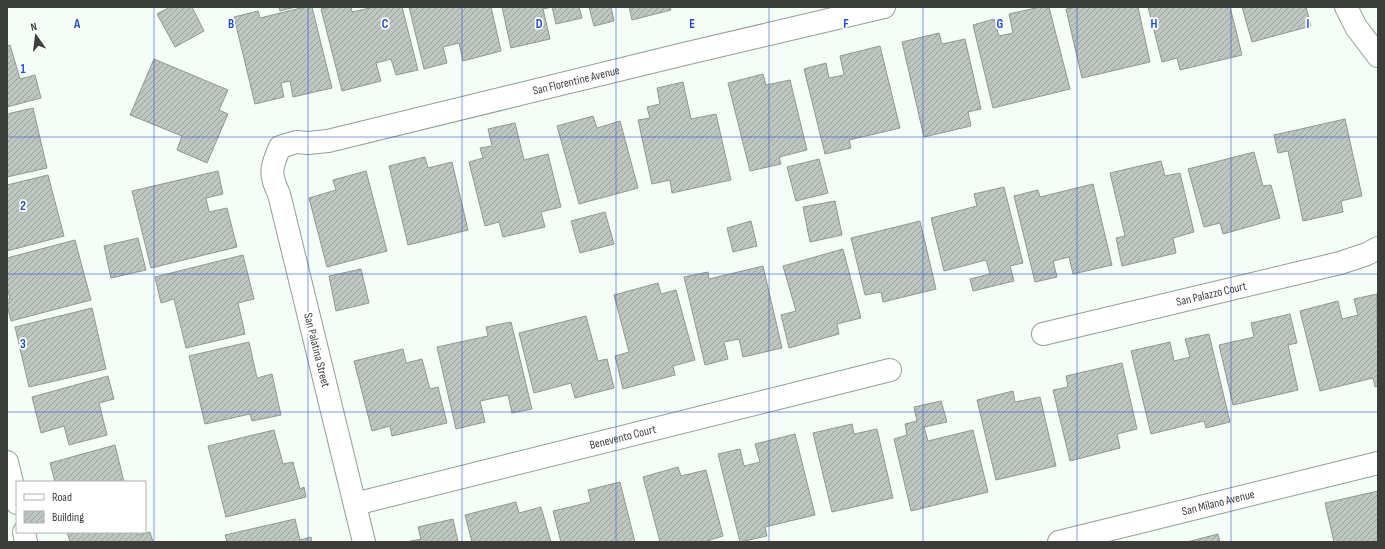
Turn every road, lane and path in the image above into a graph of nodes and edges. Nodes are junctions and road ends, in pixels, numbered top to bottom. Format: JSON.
{"nodes":[{"id":1,"x":884,"y":7,"type":"edge"},
{"id":2,"x":1346,"y":7,"type":"edge"},
{"id":3,"x":1378,"y":56,"type":"edge"},
{"id":4,"x":275,"y":158,"type":"joint"},
{"id":5,"x":1378,"y":248,"type":"edge"},
{"id":6,"x":1043,"y":334,"type":"dead end"},
{"id":7,"x":890,"y":370,"type":"dead end"},
{"id":8,"x":7,"y":462,"type":"edge"},
{"id":9,"x":1378,"y":463,"type":"edge"},
{"id":10,"x":16,"y":499,"type":"edge"},
{"id":11,"x":355,"y":504,"type":"junction"},
{"id":12,"x":1100,"y":537,"type":"edge"},
{"id":13,"x":364,"y":542,"type":"edge"},
{"id":14,"x":1059,"y":542,"type":"edge"}],
"edges":[{"from":1,"to":4,"type":"street","name":"San Florentine Avenue"},
{"from":2,"to":3,"type":"street"},
{"from":4,"to":11,"type":"street","name":"San Palatina Street"},
{"from":5,"to":6,"type":"street","name":"San Palazzo Court"},
{"from":7,"to":11,"type":"street","name":"Benevento Court"},
{"from":8,"to":10,"type":"street"},
{"from":9,"to":12,"type":"street","name":"San Milano Avenue"},
{"from":11,"to":13,"type":"street","name":"San Palatina Street"},
{"from":12,"to":14,"type":"street","name":"San Milano Avenue"}]}
